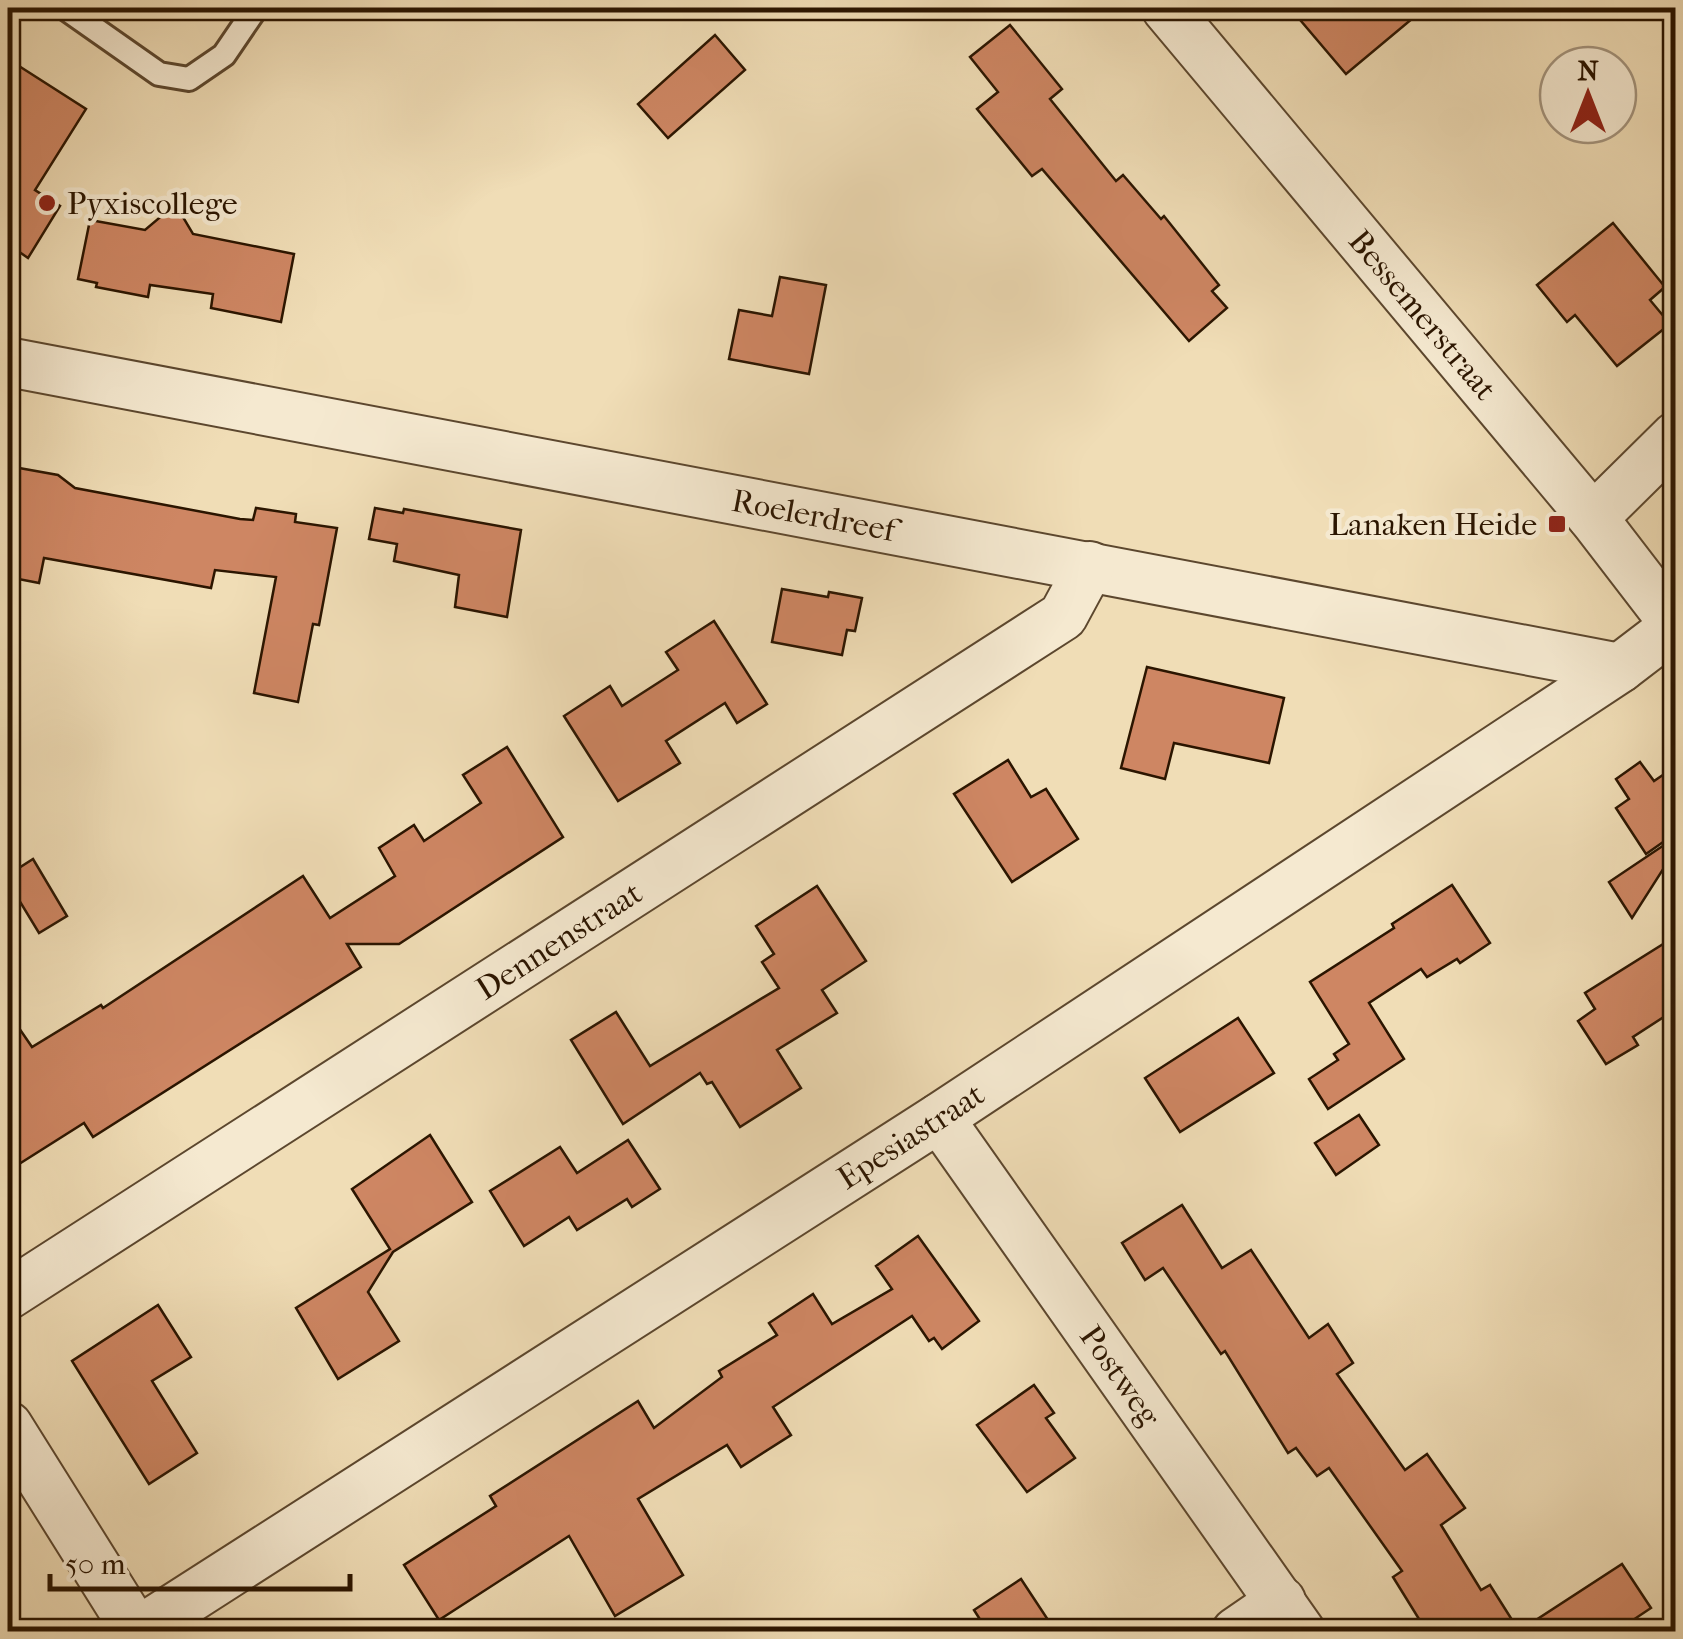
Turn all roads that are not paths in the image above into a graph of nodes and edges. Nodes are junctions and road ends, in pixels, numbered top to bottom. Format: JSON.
{"nodes":[{"id":1,"x":65,"y":8,"type":"edge"},
{"id":2,"x":256,"y":8,"type":"edge"},
{"id":3,"x":1166,"y":8,"type":"edge"},
{"id":4,"x":8,"y":362,"type":"edge"},
{"id":5,"x":1676,"y":436,"type":"edge"},
{"id":6,"x":1593,"y":518,"type":"junction"},
{"id":7,"x":1090,"y":566,"type":"junction"},
{"id":8,"x":1676,"y":626,"type":"edge"},
{"id":9,"x":1620,"y":668,"type":"junction"},
{"id":10,"x":939,"y":1118,"type":"junction"},
{"id":11,"x":8,"y":1295,"type":"edge"},
{"id":12,"x":8,"y":1426,"type":"edge"},
{"id":13,"x":1291,"y":1616,"type":"edge"},
{"id":14,"x":138,"y":1632,"type":"edge"},
{"id":15,"x":1236,"y":1632,"type":"edge"}],
"edges":[{"from":1,"to":2,"type":"lane"},
{"from":3,"to":6,"type":"street","name":"Bessemerstraat"},
{"from":4,"to":7,"type":"street","name":"Roelerdreef"},
{"from":5,"to":6,"type":"street"},
{"from":6,"to":8,"type":"street","name":"Bessemerstraat"},
{"from":7,"to":9,"type":"street","name":"Roelerdreef"},
{"from":7,"to":11,"type":"street","name":"Dennenstraat"},
{"from":8,"to":9,"type":"street","name":"Epesiastraat"},
{"from":9,"to":10,"type":"street","name":"Epesiastraat"},
{"from":10,"to":13,"type":"street","name":"Postweg"},
{"from":10,"to":14,"type":"street","name":"Epesiastraat"},
{"from":12,"to":14,"type":"street"},
{"from":13,"to":15,"type":"street"}]}
